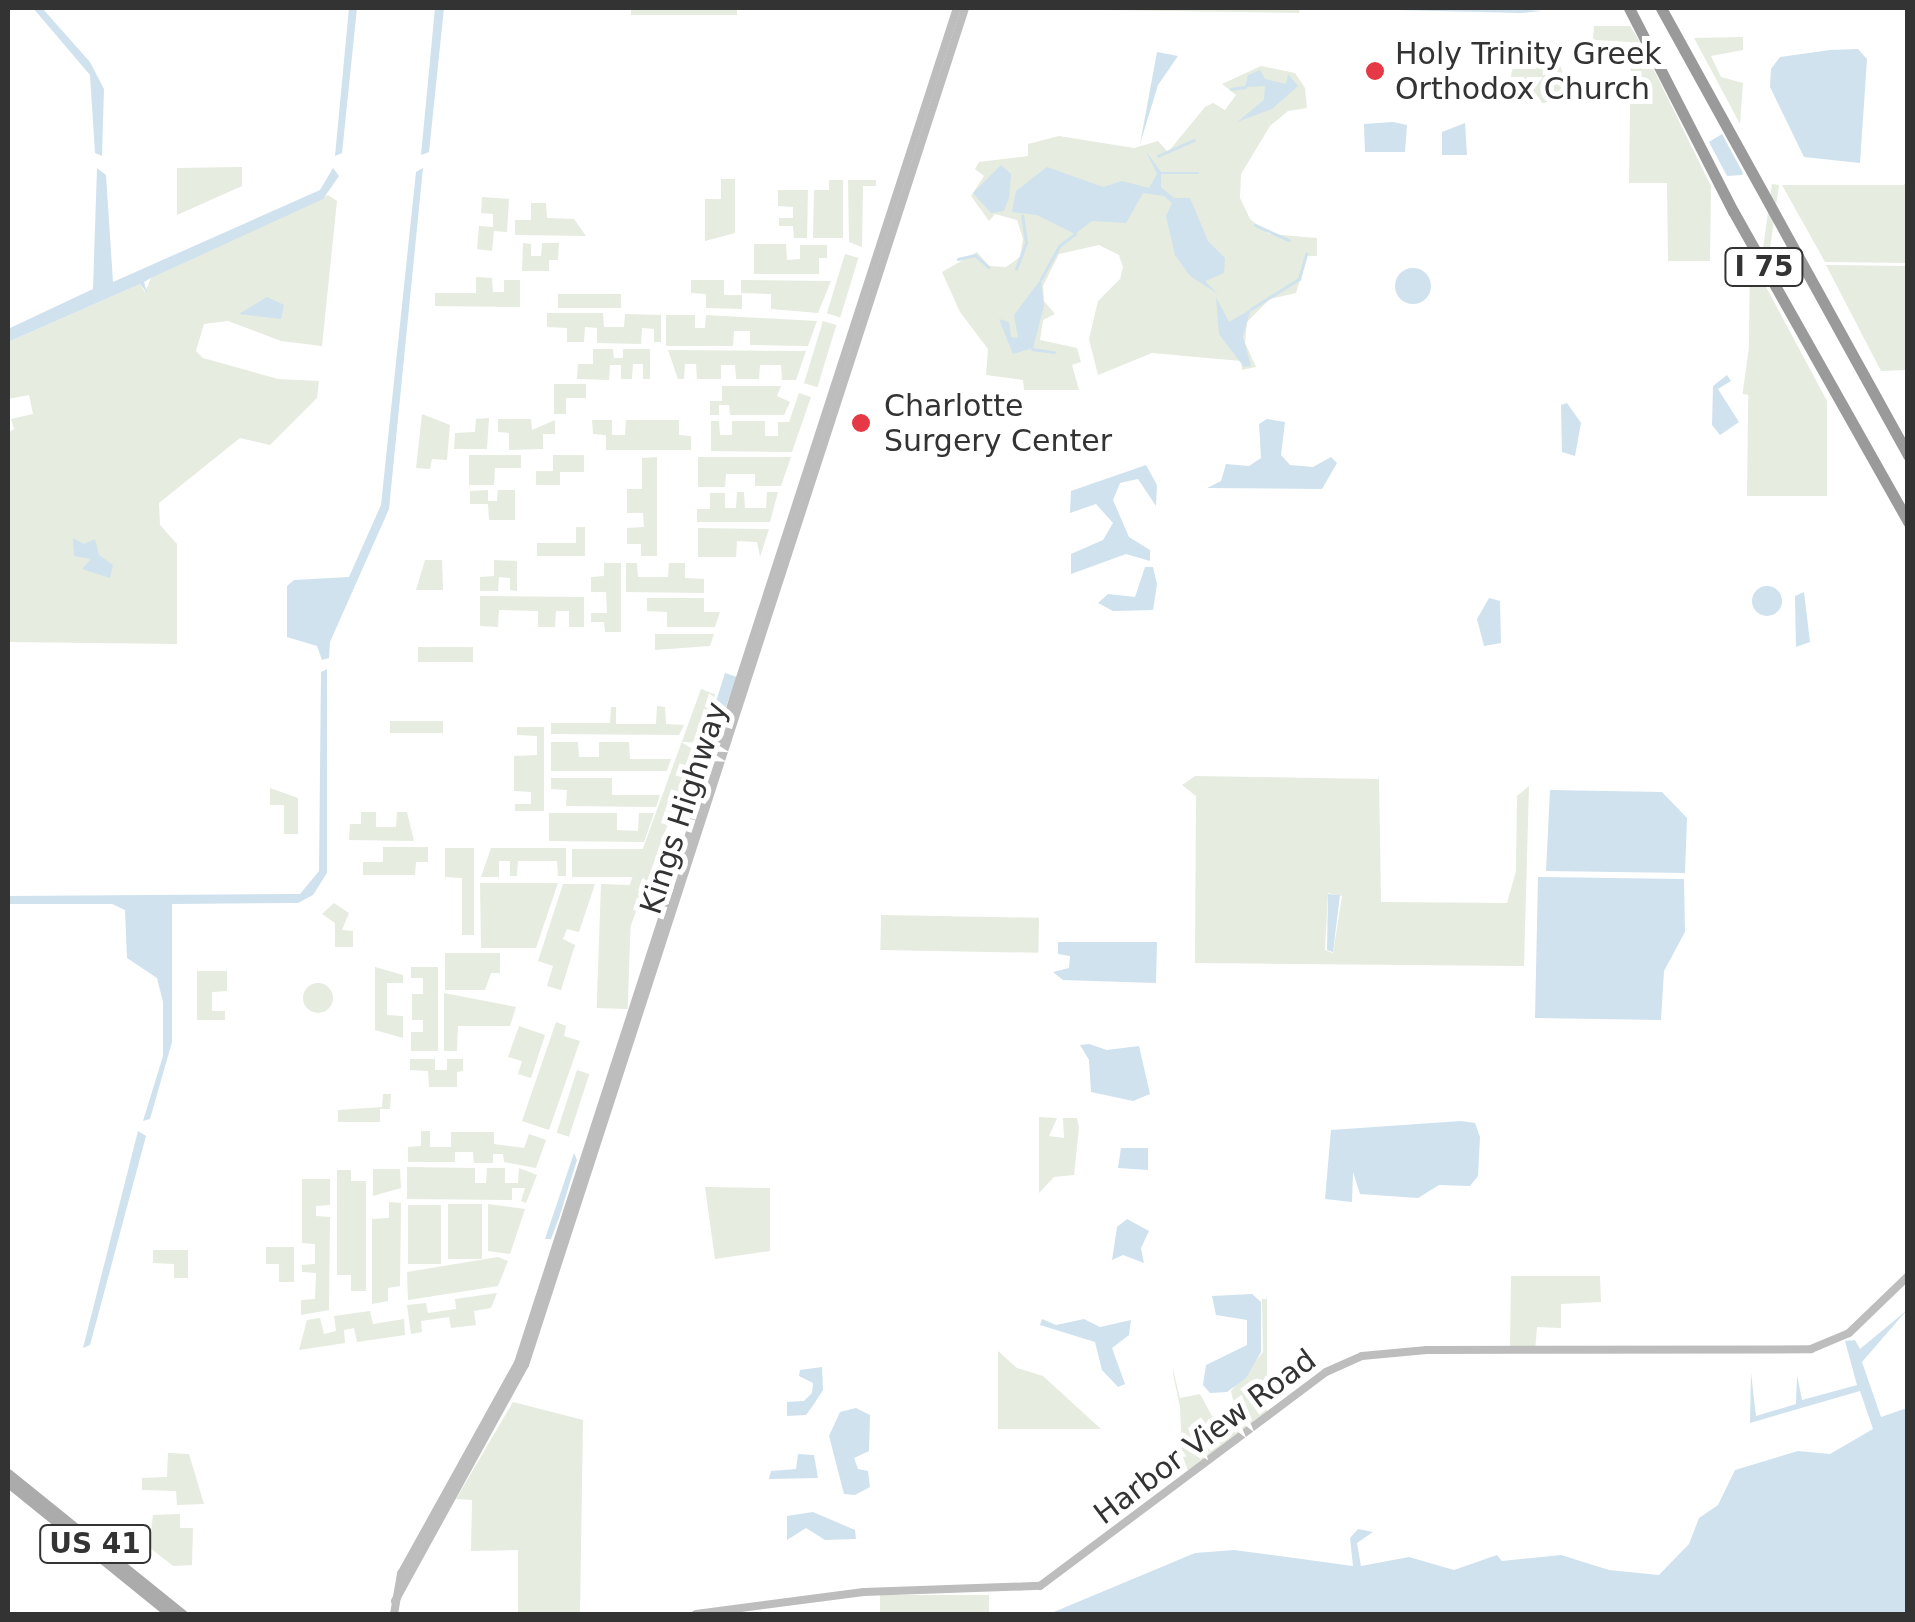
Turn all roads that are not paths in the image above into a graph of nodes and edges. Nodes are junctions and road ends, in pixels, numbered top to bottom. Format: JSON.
{"nodes":[{"id":1,"x":957,"y":8,"type":"edge"},
{"id":2,"x":965,"y":8,"type":"edge"},
{"id":3,"x":1629,"y":8,"type":"edge"},
{"id":4,"x":1660,"y":8,"type":"edge"},
{"id":5,"x":926,"y":104,"type":"junction"},
{"id":6,"x":931,"y":114,"type":"junction"},
{"id":7,"x":1908,"y":456,"type":"edge"},
{"id":8,"x":1908,"y":522,"type":"edge"},
{"id":9,"x":1908,"y":1276,"type":"edge"},
{"id":10,"x":8,"y":1474,"type":"edge"},
{"id":11,"x":8,"y":1483,"type":"edge"},
{"id":12,"x":438,"y":1517,"type":"junction"},
{"id":13,"x":409,"y":1568,"type":"junction"},
{"id":14,"x":154,"y":1596,"type":"junction"},
{"id":15,"x":395,"y":1601,"type":"junction"},
{"id":16,"x":172,"y":1610,"type":"edge"},
{"id":17,"x":183,"y":1614,"type":"edge"},
{"id":18,"x":394,"y":1614,"type":"edge"},
{"id":19,"x":696,"y":1614,"type":"edge"}],
"edges":[{"from":1,"to":5,"type":"main road","name":"Kings Highway"},
{"from":2,"to":6,"type":"main road","name":"Kings Highway"},
{"from":3,"to":8,"type":"highway","number":"I 75"},
{"from":4,"to":7,"type":"highway","number":"I 75"},
{"from":5,"to":6,"type":"main road"},
{"from":5,"to":12,"type":"main road","name":"Kings Highway"},
{"from":6,"to":12,"type":"main road","name":"Kings Highway"},
{"from":9,"to":19,"type":"main road","name":"Harbor View Road"},
{"from":10,"to":14,"type":"main road","number":"US 41"},
{"from":11,"to":14,"type":"main road","number":"US 41"},
{"from":12,"to":13,"type":"main road","name":"Kings Highway"},
{"from":12,"to":13,"type":"main road","name":"Kings Highway"},
{"from":13,"to":15,"type":"main road","name":"Kings Highway"},
{"from":13,"to":15,"type":"main road","name":"Kings Highway"},
{"from":14,"to":16,"type":"main road","number":"US 41"},
{"from":15,"to":18,"type":"main road","name":"Kings Highway"},
{"from":16,"to":17,"type":"main road","number":"US 41"}]}
